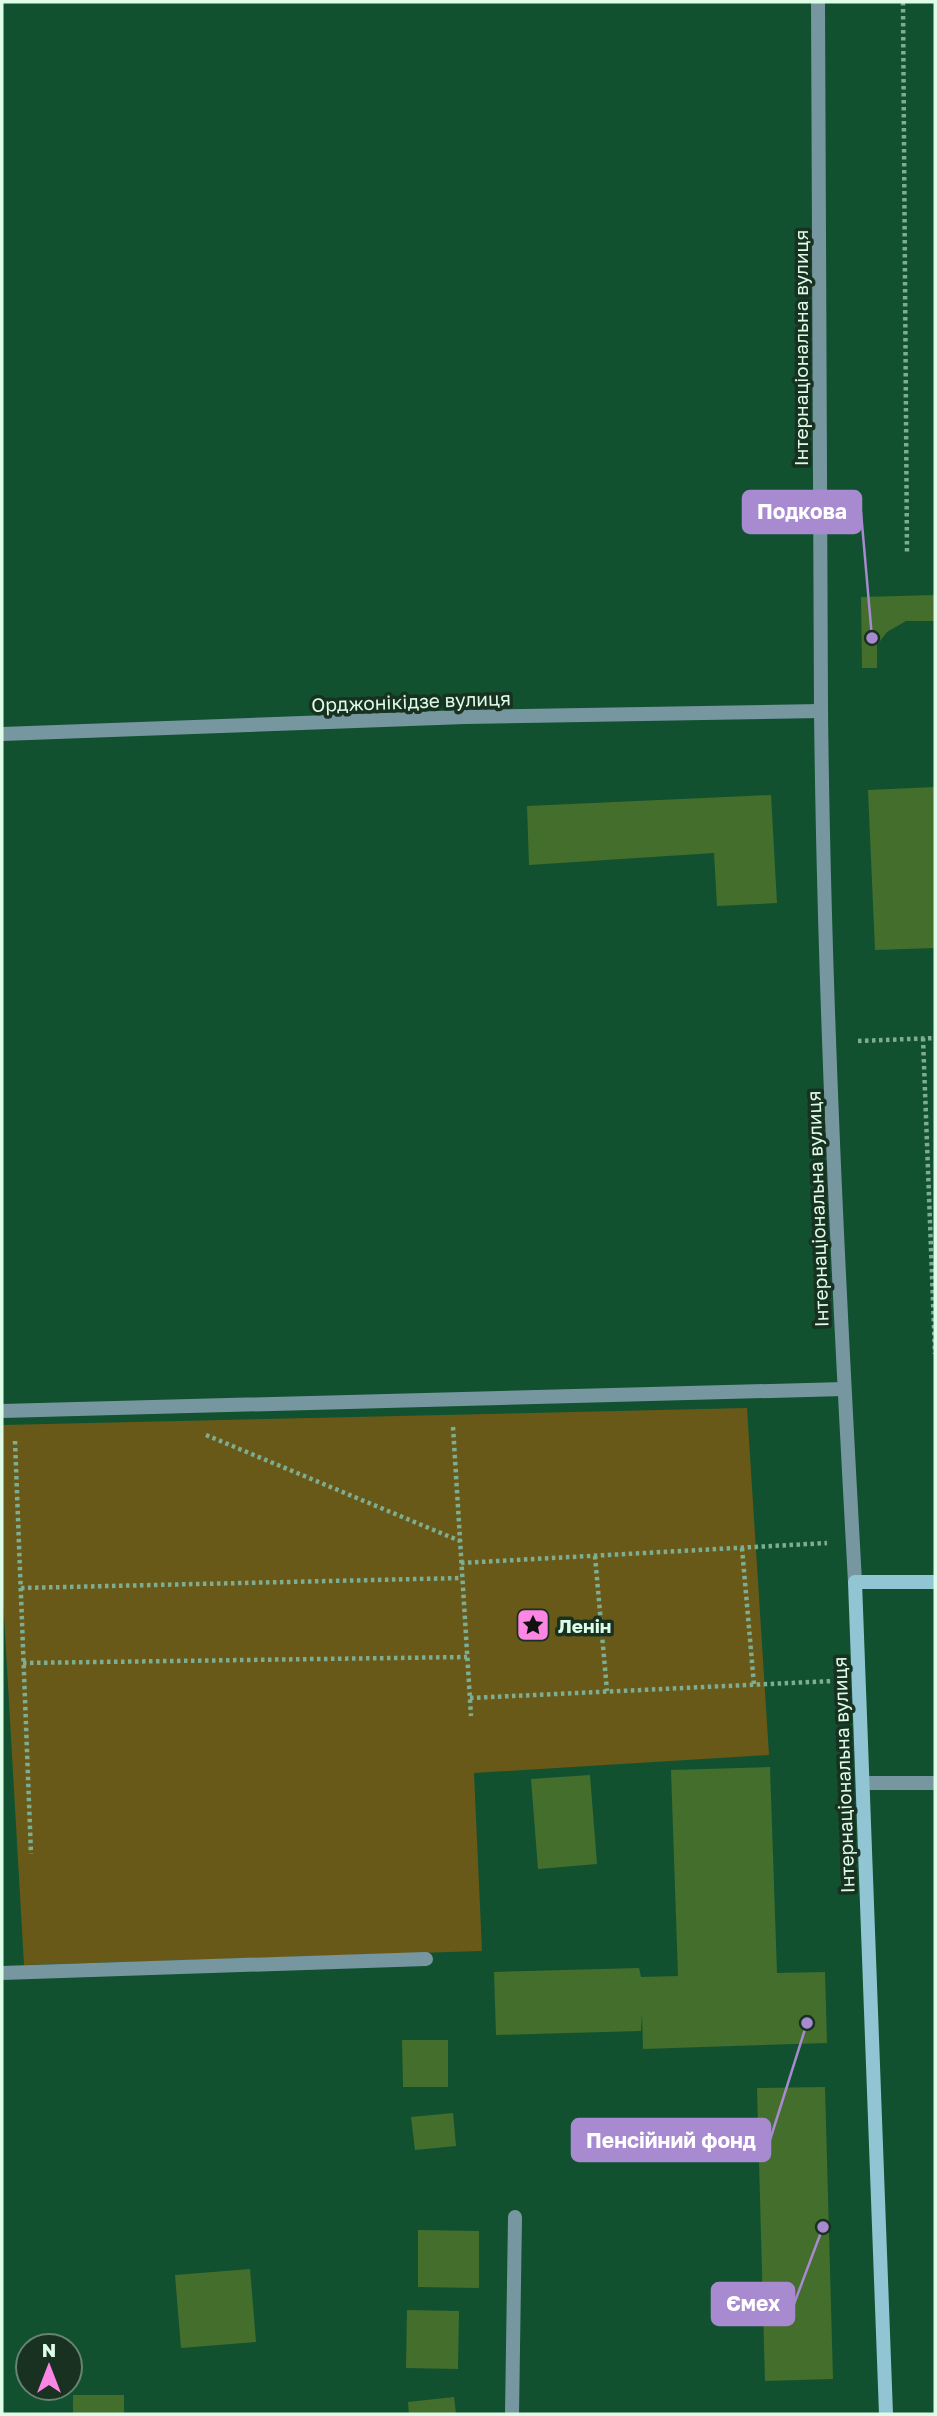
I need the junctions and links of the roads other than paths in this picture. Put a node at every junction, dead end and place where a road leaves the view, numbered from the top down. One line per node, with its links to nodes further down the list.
1 (818, 2): 2 (street, Інтернаціональна вулиця)
2 (821, 711): 3 (street, Орджонікідзе вулиця); 4 (street, Інтернаціональна вулиця)
3 (2, 734)
4 (844, 1389): 5 (street); 6 (street, Інтернаціональна вулиця)
5 (2, 1411)
6 (855, 1582): 7 (street); 8 (street, Інтернаціональна вулиця)
7 (935, 1582)
8 (863, 1783): 9 (street); 14 (street, Інтернаціональна вулиця)
9 (935, 1783)
10 (426, 1959): 11 (street)
11 (2, 1973)
12 (515, 2217): 13 (street)
13 (512, 2414)
14 (886, 2414)

